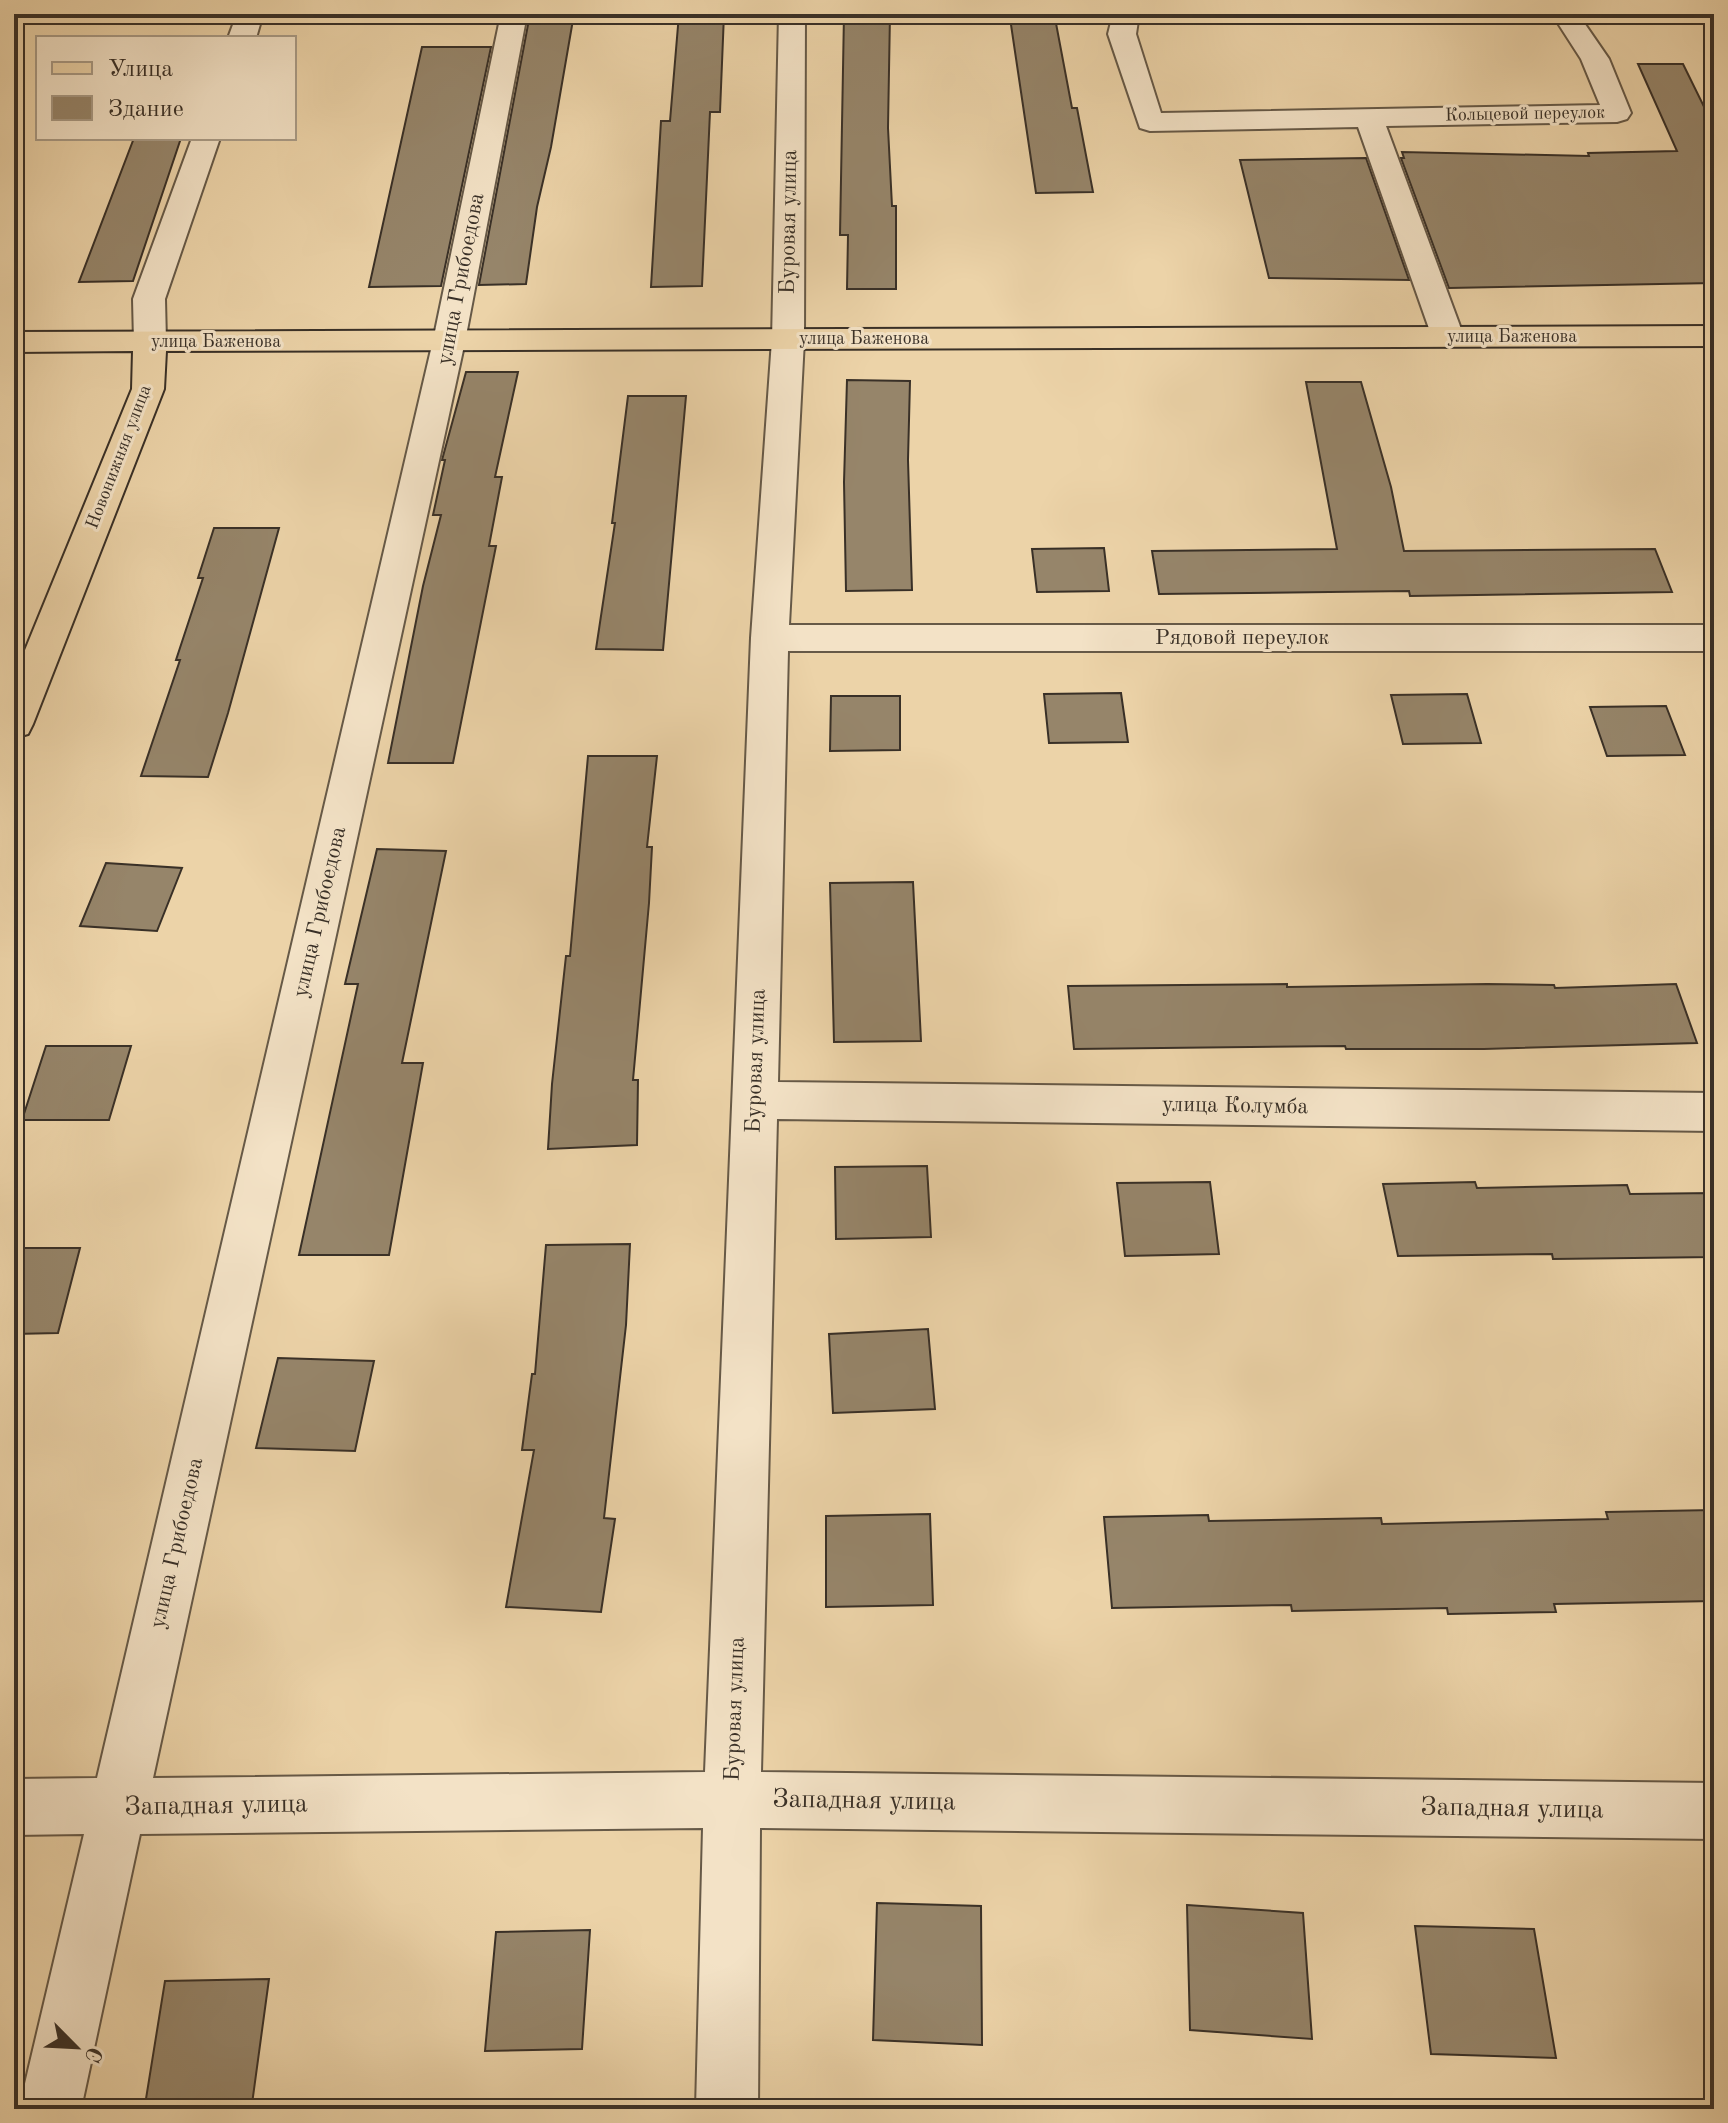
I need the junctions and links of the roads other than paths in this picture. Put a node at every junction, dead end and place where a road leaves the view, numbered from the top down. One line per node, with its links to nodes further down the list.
1 (250, 14): 6 (street)
2 (514, 14): 12 (street, улица Грибоедова)
3 (792, 14): 11 (street, Буровая улица)
4 (1126, 14): 7 (street, Кольцевой переулок)
5 (1565, 14): 7 (street, Кольцевой переулок)
6 (243, 36)
7 (1368, 116): 10 (street)
8 (205, 140): 14 (street, Новонижняя улица)
9 (1714, 336): 10 (main road, улица Баженова)
10 (1448, 337): 11 (main road, улица Баженова)
11 (788, 340): 12 (main road, улица Баженова); 15 (street, Буровая улица)
12 (449, 341): 14 (main road, улица Баженова); 22 (street, улица Грибоедова)
13 (14, 342): 14 (main road, улица Баженова)
14 (150, 342): 17 (main road, Новонижняя улица)
15 (770, 638): 16 (street, Рядовой переулок); 18 (street, Буровая улица)
16 (1714, 638)
17 (14, 724)
18 (755, 1100): 19 (street, улица Колумба); 20 (street, Буровая улица)
19 (1714, 1112)
20 (732, 1800): 22 (street, Западная улица); 23 (street, Западная улица); 25 (street, Буровая улица)
21 (14, 1807): 22 (street, Западная улица)
22 (117, 1807): 24 (street, улица Грибоедова)
23 (1714, 1811)
24 (50, 2109)
25 (727, 2109)

